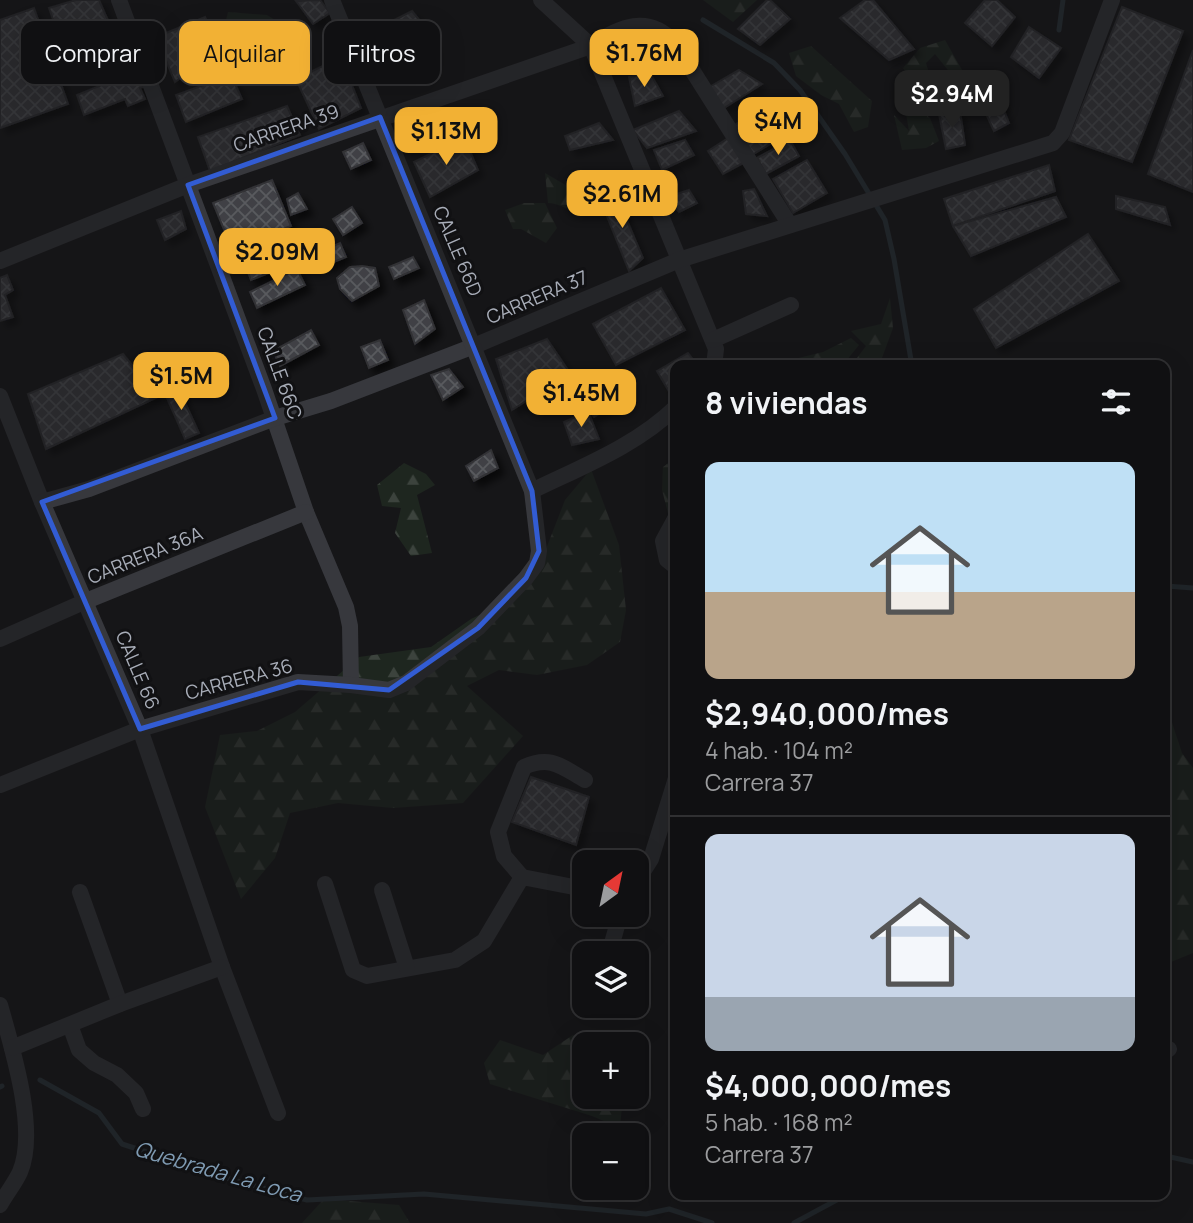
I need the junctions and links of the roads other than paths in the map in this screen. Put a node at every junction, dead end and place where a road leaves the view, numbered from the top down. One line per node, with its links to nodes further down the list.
1 (119, 0): 7 (street, CALLE 66C)
2 (332, 0): 6 (street, CALLE 66D)
3 (541, 0): 5 (street)
4 (1112, 0): 8 (street, CARRERA 37)
5 (591, 46): 6 (street, CARRERA 39); 8 (street, CARRERA 39); 9 (street)
6 (380, 117): 7 (street, CARRERA 39); 13 (street, CALLE 66D)
7 (188, 185): 10 (street, CARRERA 39); 16 (street, CALLE 66C)
8 (790, 225): 9 (street, CARRERA 37)
9 (679, 260): 12 (street); 13 (street, CARRERA 37)
10 (0, 261)
11 (791, 305): 12 (street)
12 (713, 340): 14 (street)
13 (474, 346): 16 (street, CARRERA 37); 18 (street, CALLE 66D)
14 (715, 360)
15 (0, 396): 19 (street, CALLE 66)
16 (275, 418): 19 (street, CARRERA 37); 20 (street, CALLE 66C)
17 (669, 419): 18 (street)
18 (532, 491): 23 (street, CALLE 66D)
19 (42, 502): 24 (street, CALLE 66)
20 (306, 512): 24 (street, CARRERA 36A); 26 (street, CALLE 66C)
21 (670, 528): 22 (street)
22 (670, 562)
23 (537, 563): 26 (street, CARRERA 36)
24 (86, 601): 25 (street, CARRERA 36A); 27 (street, CALLE 66)
25 (0, 639)
26 (351, 685): 27 (street, CARRERA 36)
27 (140, 729): 29 (street, CARRERA 36); 37 (street, CALLE 66)
28 (585, 780): 32 (street)
29 (0, 785)
30 (670, 797): 31 (street)
31 (649, 862)
32 (522, 877): 34 (street); 38 (street)
33 (324, 884): 38 (street)
34 (572, 887)
35 (382, 890): 38 (street)
36 (80, 892): 39 (street)
37 (222, 967): 39 (street); 44 (street, CALLE 66)
38 (407, 968)
39 (120, 1004): 41 (street)
40 (0, 1005): 42 (street)
41 (70, 1025): 42 (street); 43 (street)
42 (12, 1048): 45 (street)
43 (143, 1109)
44 (278, 1113)
45 (0, 1205)

